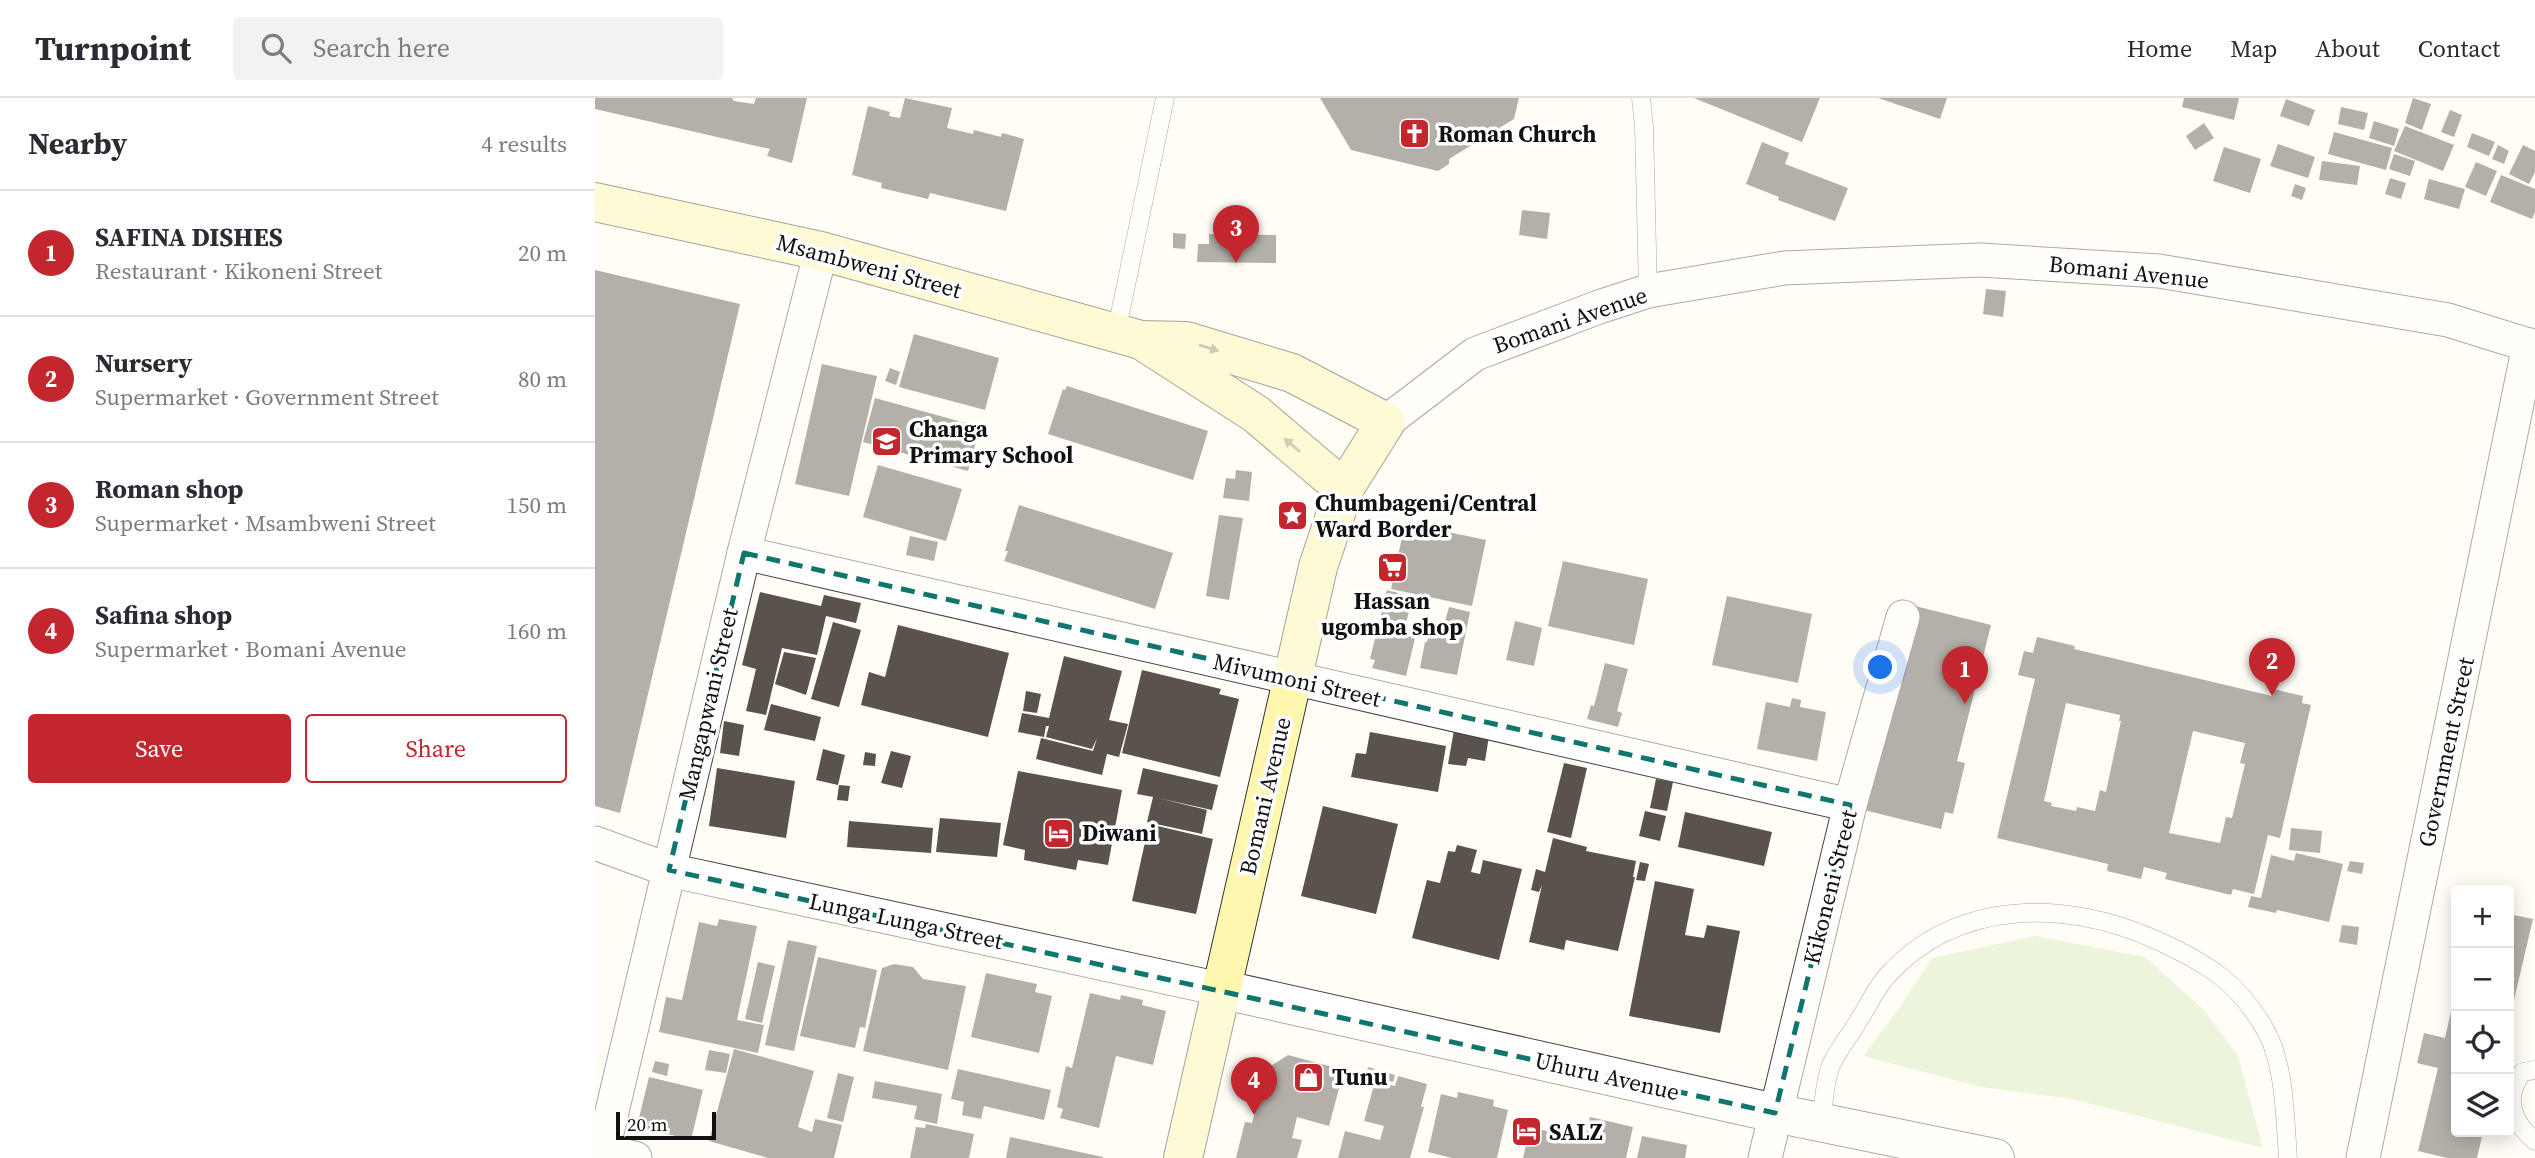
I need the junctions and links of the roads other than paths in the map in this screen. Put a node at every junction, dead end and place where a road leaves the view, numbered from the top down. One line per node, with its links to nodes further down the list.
1 (1165, 98): 6 (lane)
2 (1641, 98): 5 (lane)
3 (595, 202): 4 (main road, Msambweni Street)
4 (821, 251): 6 (main road, Msambweni Street); 10 (street, Mangapwani Street)
5 (1649, 291): 7 (street, Bomani Avenue); 8 (street, Bomani Avenue)
6 (1129, 337): 8 (main road, one-way to 8); 9 (main road, one-way to 6)
7 (2532, 346): 27 (street, Government Street)
8 (1386, 422): 9 (main road, Bomani Avenue)
9 (1344, 489): 12 (main road, Bomani Avenue)
10 (744, 553): 12 (street, Mivumoni Street); 15 (street, Mangapwani Street)
11 (1903, 617): 13 (street, Kikoneni Street)
12 (1293, 679): 13 (street, Mivumoni Street); 16 (main road, Bomani Avenue)
13 (1850, 805): 18 (street, Kikoneni Street)
14 (595, 843): 15 (street, Lunga Lunga Street)
15 (669, 870): 16 (street, Lunga Lunga Street); 21 (street, Mangapwani Street)
16 (1220, 989): 18 (street, Uhuru Avenue); 23 (main road, Bomani Avenue)
17 (2535, 1070): 20 (lane)
18 (1775, 1114): 19 (street, Uhuru Avenue); 24 (street, Kikoneni Street)
19 (1821, 1123): 25 (street, Uhuru Avenue); 26 (lane)
20 (2535, 1141)
21 (602, 1154): 22 (street)
22 (635, 1158)
23 (1183, 1158)
24 (1765, 1158)
25 (1995, 1158)
26 (2288, 1158)
27 (2363, 1158)

